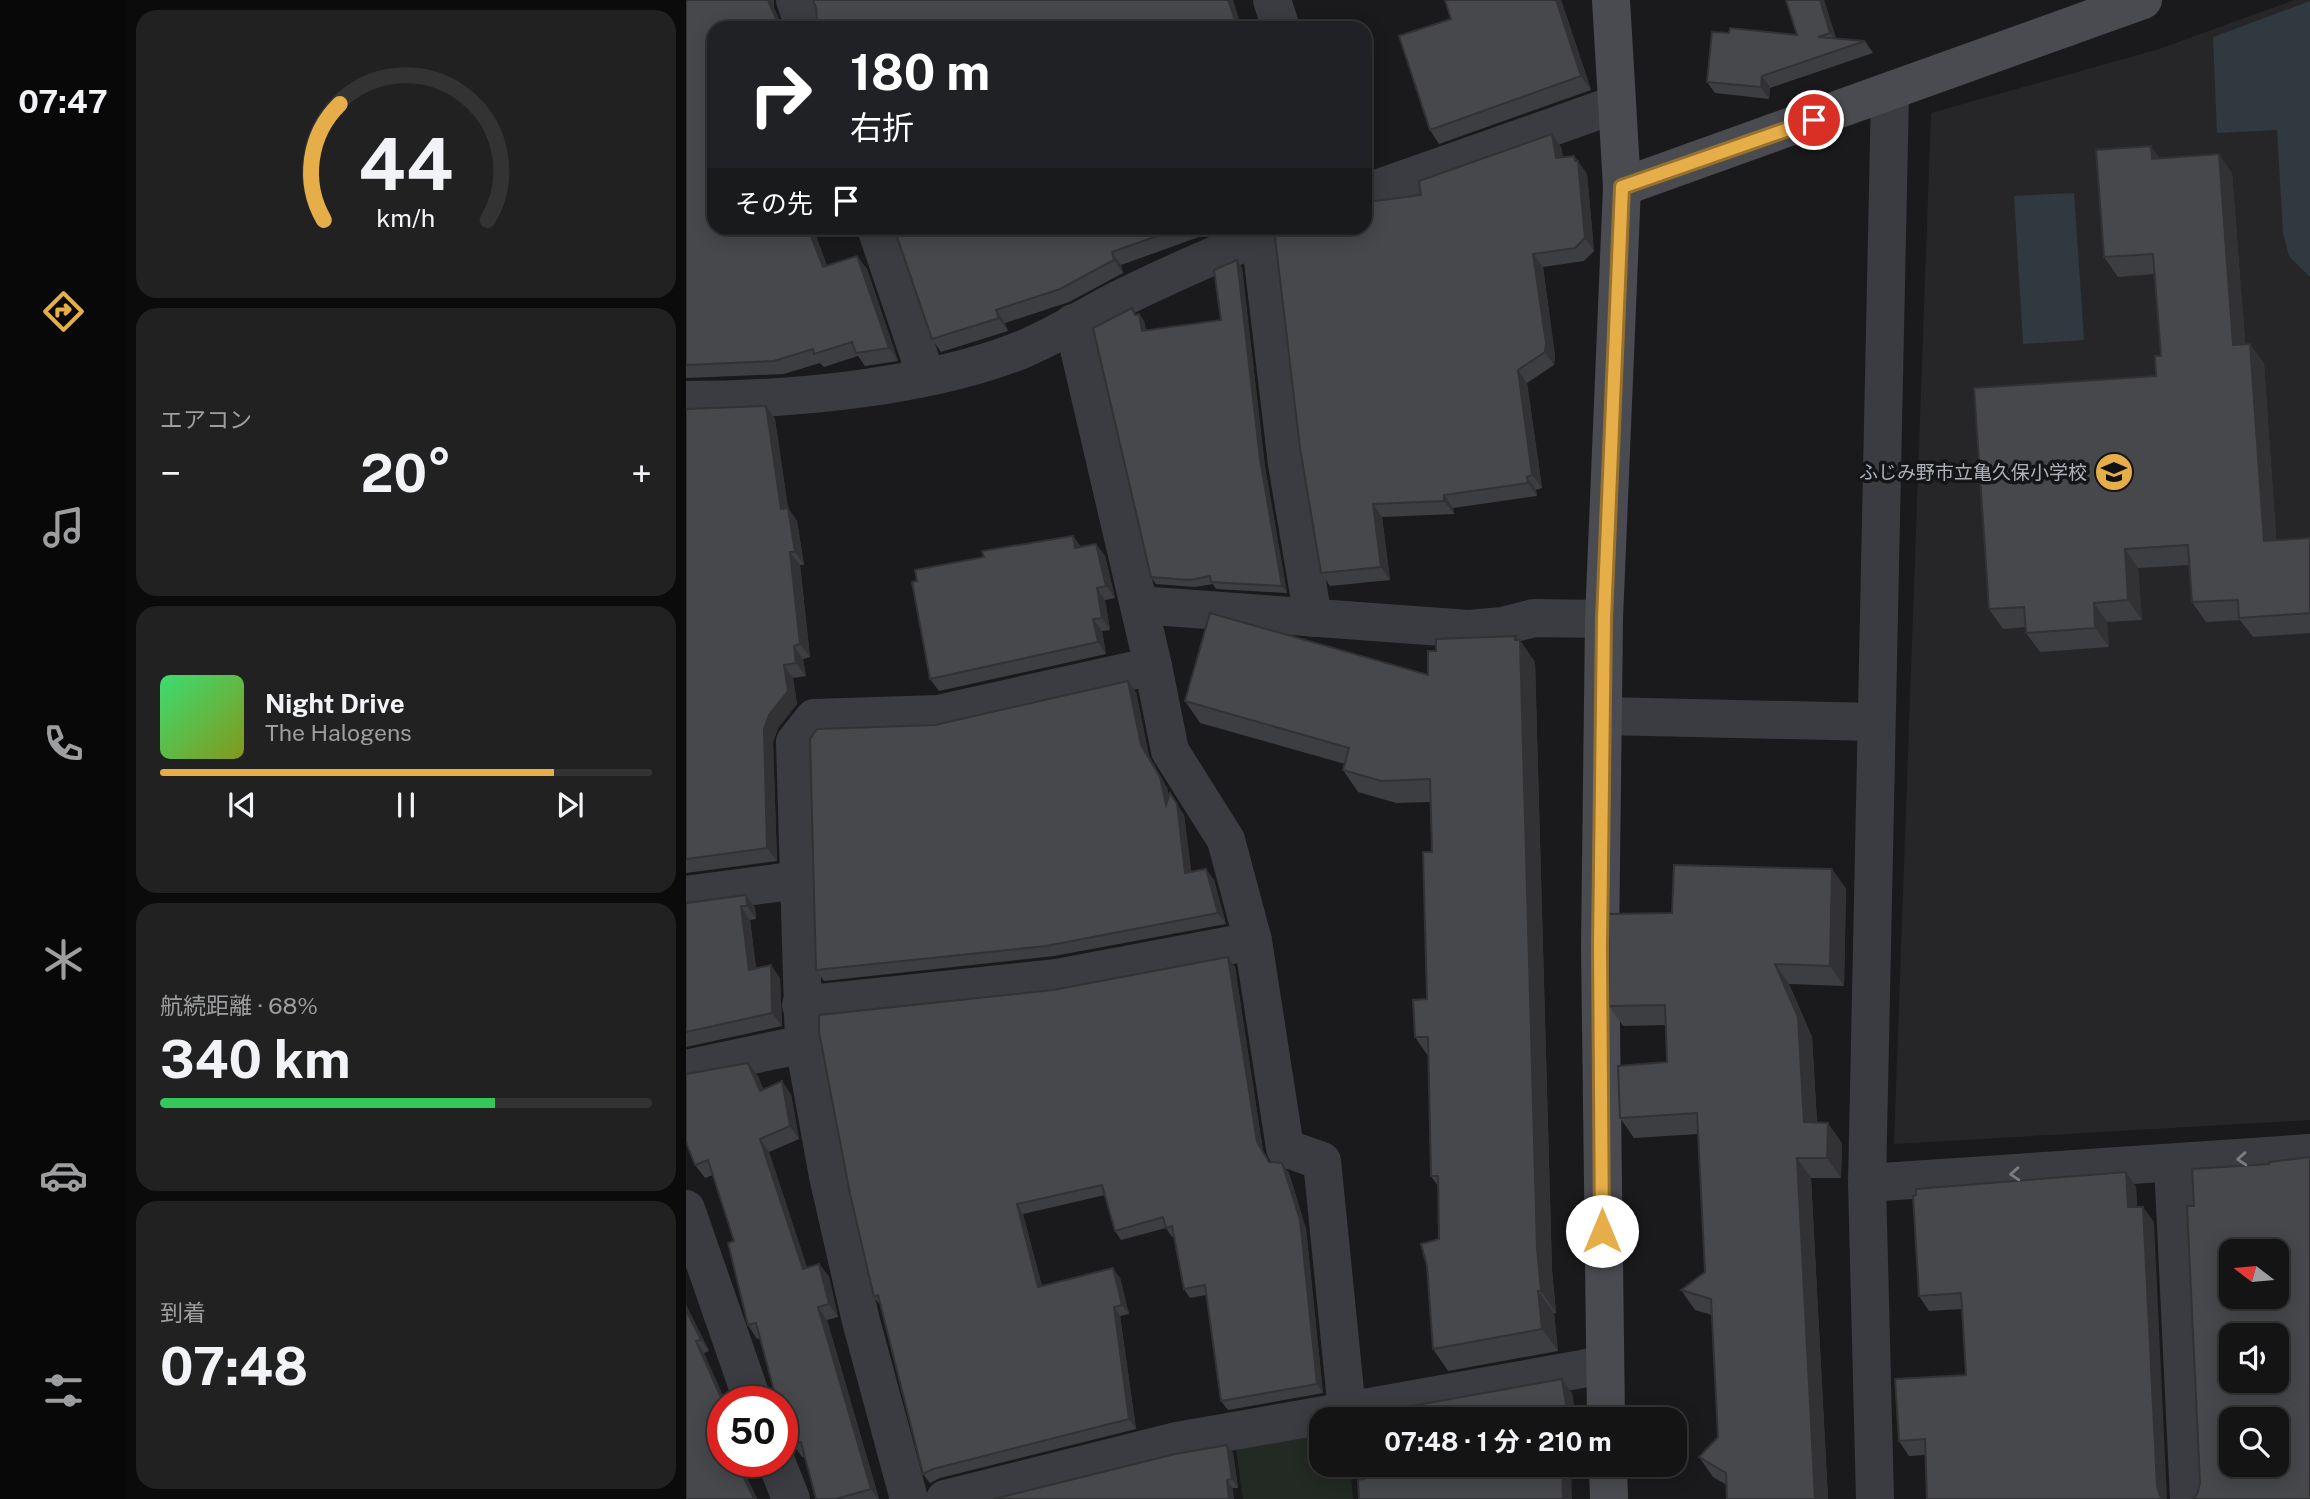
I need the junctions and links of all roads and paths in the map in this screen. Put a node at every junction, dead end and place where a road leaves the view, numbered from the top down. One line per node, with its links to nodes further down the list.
1 (795, 0): 5 (street)
2 (1272, 0): 6 (street)
3 (1611, 0): 8 (main road)
4 (2143, 0): 7 (main road)
5 (802, 21)
6 (1279, 21)
7 (1890, 93): 9 (main road); 22 (street)
8 (1617, 104): 9 (main road); 10 (street)
9 (1622, 187): 19 (main road)
10 (1372, 191)
11 (878, 235): 15 (street)
12 (1264, 235): 14 (street)
13 (1270, 235): 18 (street)
14 (1073, 323): 15 (street); 17 (street)
15 (926, 376): 16 (street)
16 (686, 400)
17 (1139, 605): 18 (street); 20 (street)
18 (1313, 618): 19 (street)
19 (1604, 619): 21 (main road)
20 (1153, 666): 23 (street); 25 (street)
21 (1604, 716): 22 (street); 33 (main road)
22 (1875, 722): 31 (street)
23 (799, 880): 24 (street); 26 (street)
24 (686, 895)
25 (1253, 941): 26 (street); 35 (street)
26 (801, 1005): 27 (street)
27 (804, 1044): 28 (street); 42 (street)
28 (686, 1069)
29 (2310, 1153): 30 (street, one-way to 30)
30 (2173, 1164): 31 (street, one-way to 31); 46 (street)
31 (1867, 1183): 45 (street)
32 (686, 1209): 34 (street)
33 (1604, 1365): 36 (street); 37 (main road)
34 (747, 1386)
35 (1348, 1407)
36 (1370, 1407)
37 (1606, 1407)
38 (1309, 1418): 43 (street)
39 (782, 1477): 41 (street)
40 (1608, 1477): 44 (main road)
41 (791, 1499)
42 (909, 1499)
43 (945, 1499)
44 (1609, 1499)
45 (1875, 1499)
46 (2189, 1499)

